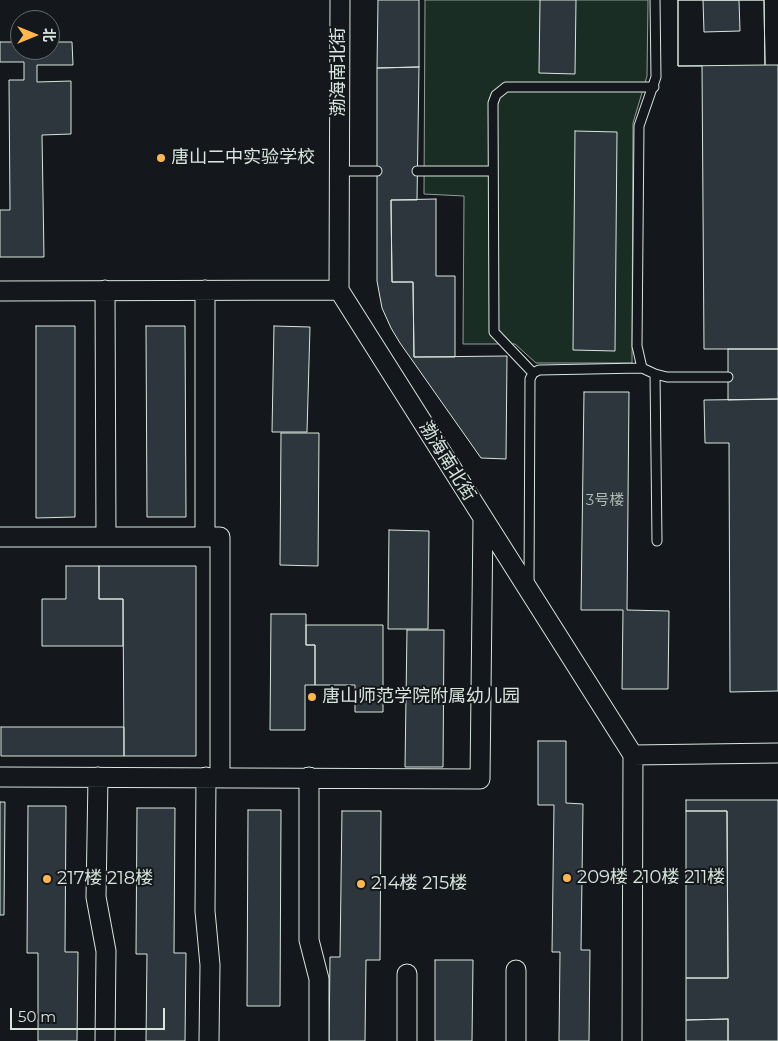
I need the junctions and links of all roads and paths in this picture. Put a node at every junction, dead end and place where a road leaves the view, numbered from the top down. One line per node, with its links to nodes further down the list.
1 (340, 0): 4 (street, 渤海南北街)
2 (655, 0): 3 (lane)
3 (654, 87): 7 (lane); 12 (lane)
4 (338, 171): 5 (lane); 10 (street, 渤海南北街)
5 (377, 171)
6 (417, 171): 7 (lane)
7 (494, 171): 13 (lane)
8 (105, 290): 9 (street); 11 (street); 18 (street)
9 (205, 290): 10 (street); 19 (street)
10 (339, 290): 16 (street, 渤海南北街)
11 (0, 291)
12 (642, 368): 13 (lane); 14 (lane)
13 (533, 372): 21 (lane)
14 (655, 374): 15 (lane); 20 (lane)
15 (728, 377)
16 (483, 518): 21 (street, 渤海南北街); 27 (street)
17 (0, 537): 18 (street)
18 (106, 537): 19 (street)
19 (205, 537): 26 (street)
20 (657, 541)
21 (529, 590): 23 (street, 渤海南北街)
22 (778, 753): 23 (street)
23 (633, 754): 35 (street)
24 (0, 777): 25 (street)
25 (98, 777): 26 (street); 30 (street)
26 (213, 777): 27 (street); 31 (street)
27 (309, 777): 32 (street)
28 (516, 970): 34 (street)
29 (407, 974): 33 (street)
30 (105, 1041)
31 (209, 1041)
32 (319, 1041)
33 (407, 1041)
34 (516, 1041)
35 (632, 1041)

